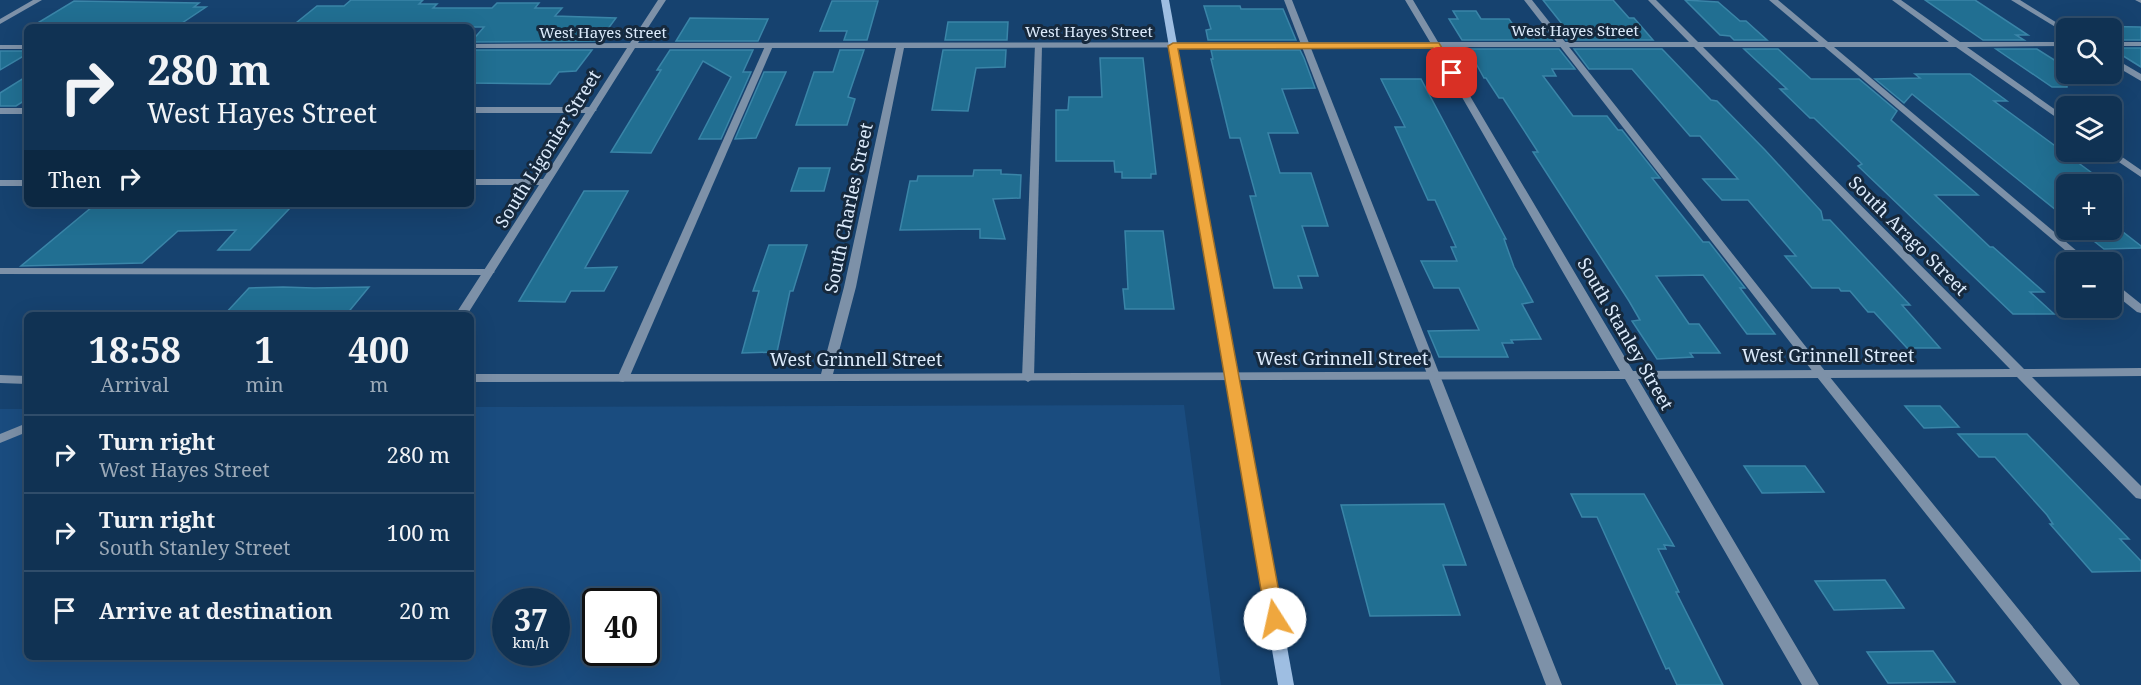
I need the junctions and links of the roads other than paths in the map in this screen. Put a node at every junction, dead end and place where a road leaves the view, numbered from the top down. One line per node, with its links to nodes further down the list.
1 (38, 0): 11 (street)
2 (662, 0): 23 (street, South Ligonier Street)
3 (1165, 0): 26 (street)
4 (1288, 0): 27 (street)
5 (1409, 0): 20 (street, South Stanley Street)
6 (1528, 0): 21 (street)
7 (1652, 0): 13 (street, South Arago Street)
8 (1773, 0): 14 (street)
9 (1896, 0): 15 (street)
10 (2015, 0): 12 (street)
11 (0, 22)
12 (2056, 25)
13 (1697, 44): 14 (street, West Hayes Street); 21 (street, West Hayes Street); 50 (street, South Arago Street)
14 (1823, 44): 15 (street, West Hayes Street); 43 (street)
15 (1958, 44): 16 (street, West Hayes Street); 36 (street)
16 (2056, 44)
17 (2122, 44): 18 (street)
18 (2141, 44)
19 (901, 45): 24 (street, West Hayes Street); 25 (street, West Hayes Street); 57 (street, South Charles Street)
20 (1436, 45): 21 (street, West Hayes Street); 27 (street, West Hayes Street); 52 (street, South Stanley Street)
21 (1563, 45): 51 (street)
22 (474, 46): 23 (street, West Hayes Street)
23 (632, 46): 24 (street, West Hayes Street); 33 (street, South Ligonier Street)
24 (769, 46): 56 (street)
25 (1038, 46): 26 (street, West Hayes Street); 58 (street)
26 (1173, 46): 27 (street, West Hayes Street); 54 (street)
27 (1305, 46): 53 (street)
28 (0, 47): 29 (street)
29 (24, 47)
30 (2122, 66): 31 (street)
31 (2141, 78)
32 (474, 110): 33 (street)
33 (592, 110): 40 (street, South Ligonier Street)
34 (0, 111): 35 (street)
35 (24, 111)
36 (2056, 114)
37 (2122, 161): 38 (street)
38 (2141, 174)
39 (474, 182): 40 (street)
40 (547, 182): 45 (street, South Ligonier Street)
41 (0, 183): 42 (street)
42 (24, 183)
43 (2073, 252)
44 (0, 271): 45 (street)
45 (489, 272): 48 (street, South Ligonier Street)
46 (2122, 294): 47 (street)
47 (2141, 310)
48 (463, 312)
49 (2141, 372): 50 (street, West Grinnell Street)
50 (2020, 373): 51 (street, West Grinnell Street); 63 (street, South Arago Street)
51 (1821, 374): 52 (street, West Grinnell Street); 67 (street)
52 (1628, 375): 53 (street, West Grinnell Street); 66 (street, South Stanley Street)
53 (1433, 376): 54 (street, West Grinnell Street); 65 (street)
54 (1233, 377): 58 (street, West Grinnell Street); 64 (street)
55 (474, 378): 56 (street, West Grinnell Street)
56 (623, 378): 57 (street, West Grinnell Street)
57 (826, 378): 58 (street, West Grinnell Street)
58 (1028, 378)
59 (0, 379): 60 (street)
60 (24, 380)
61 (24, 428): 62 (street)
62 (0, 440)
63 (2141, 494)
64 (1286, 685)
65 (1554, 685)
66 (1811, 685)
67 (2072, 685)

